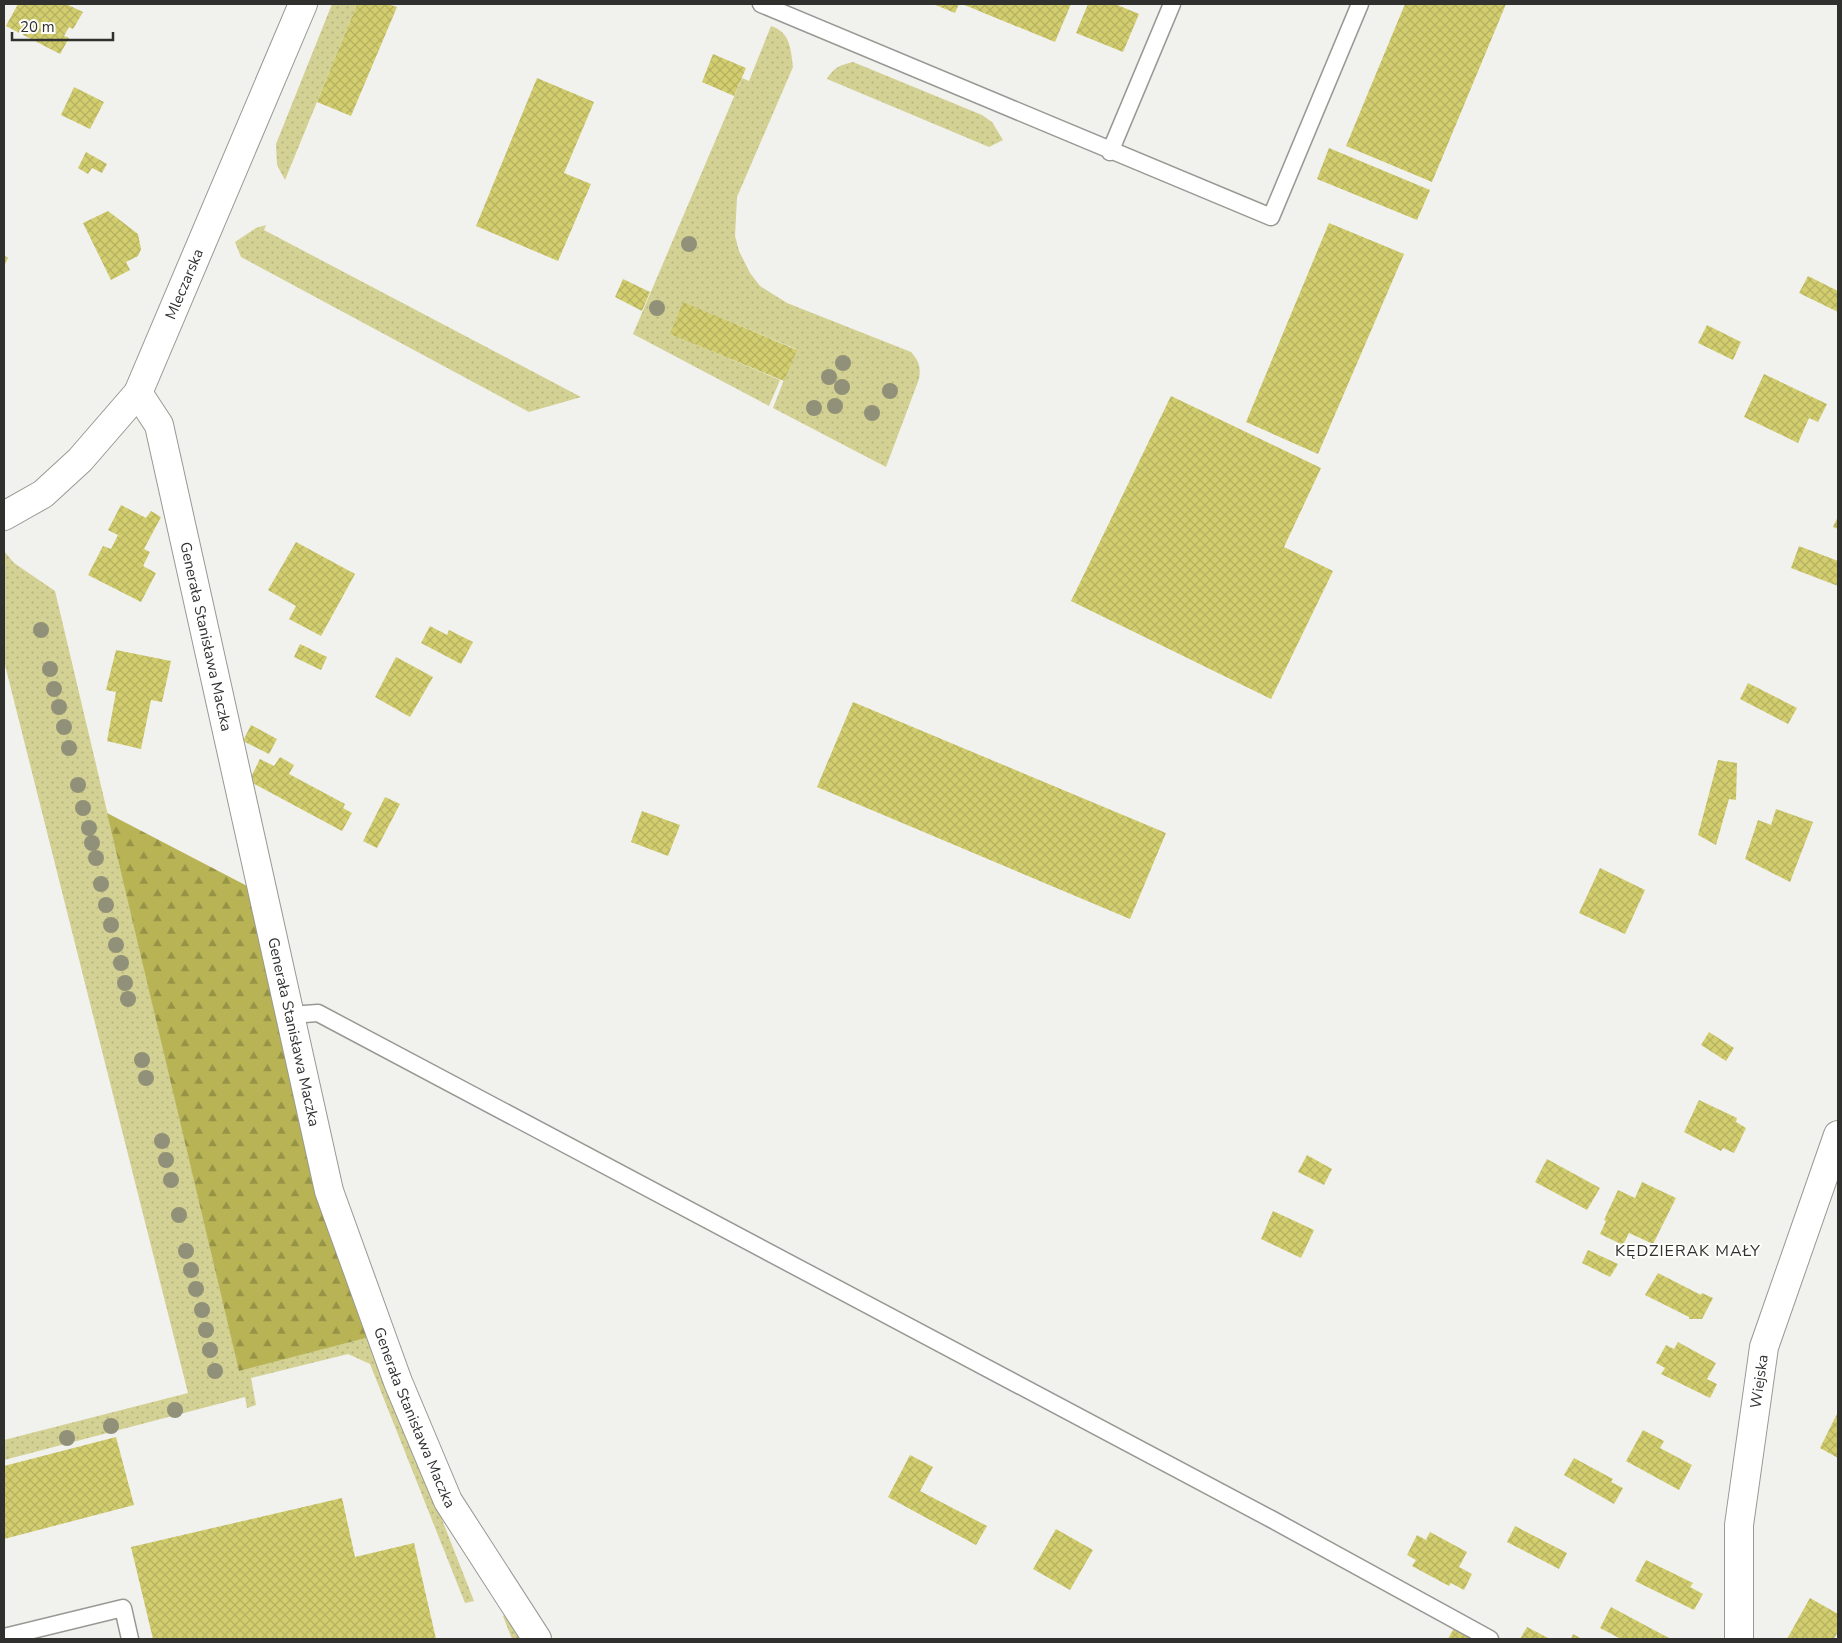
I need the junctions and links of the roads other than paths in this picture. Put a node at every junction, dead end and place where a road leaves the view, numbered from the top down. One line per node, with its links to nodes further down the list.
1 (303, 4): 6 (street, Mleczarska)
2 (761, 4): 5 (lane)
3 (1172, 4): 5 (lane)
4 (1360, 4): 5 (lane)
5 (1110, 152)
6 (138, 393): 7 (street, Mleczarska); 8 (street, Generała Stanisława Maczka)
7 (4, 516)
8 (290, 1015): 12 (street, Generała Stanisława Maczka); 13 (lane)
9 (1838, 1135): 14 (street, Wiejska)
10 (4, 1637): 11 (lane)
11 (130, 1639)
12 (536, 1639)
13 (1490, 1639)
14 (1739, 1639)

